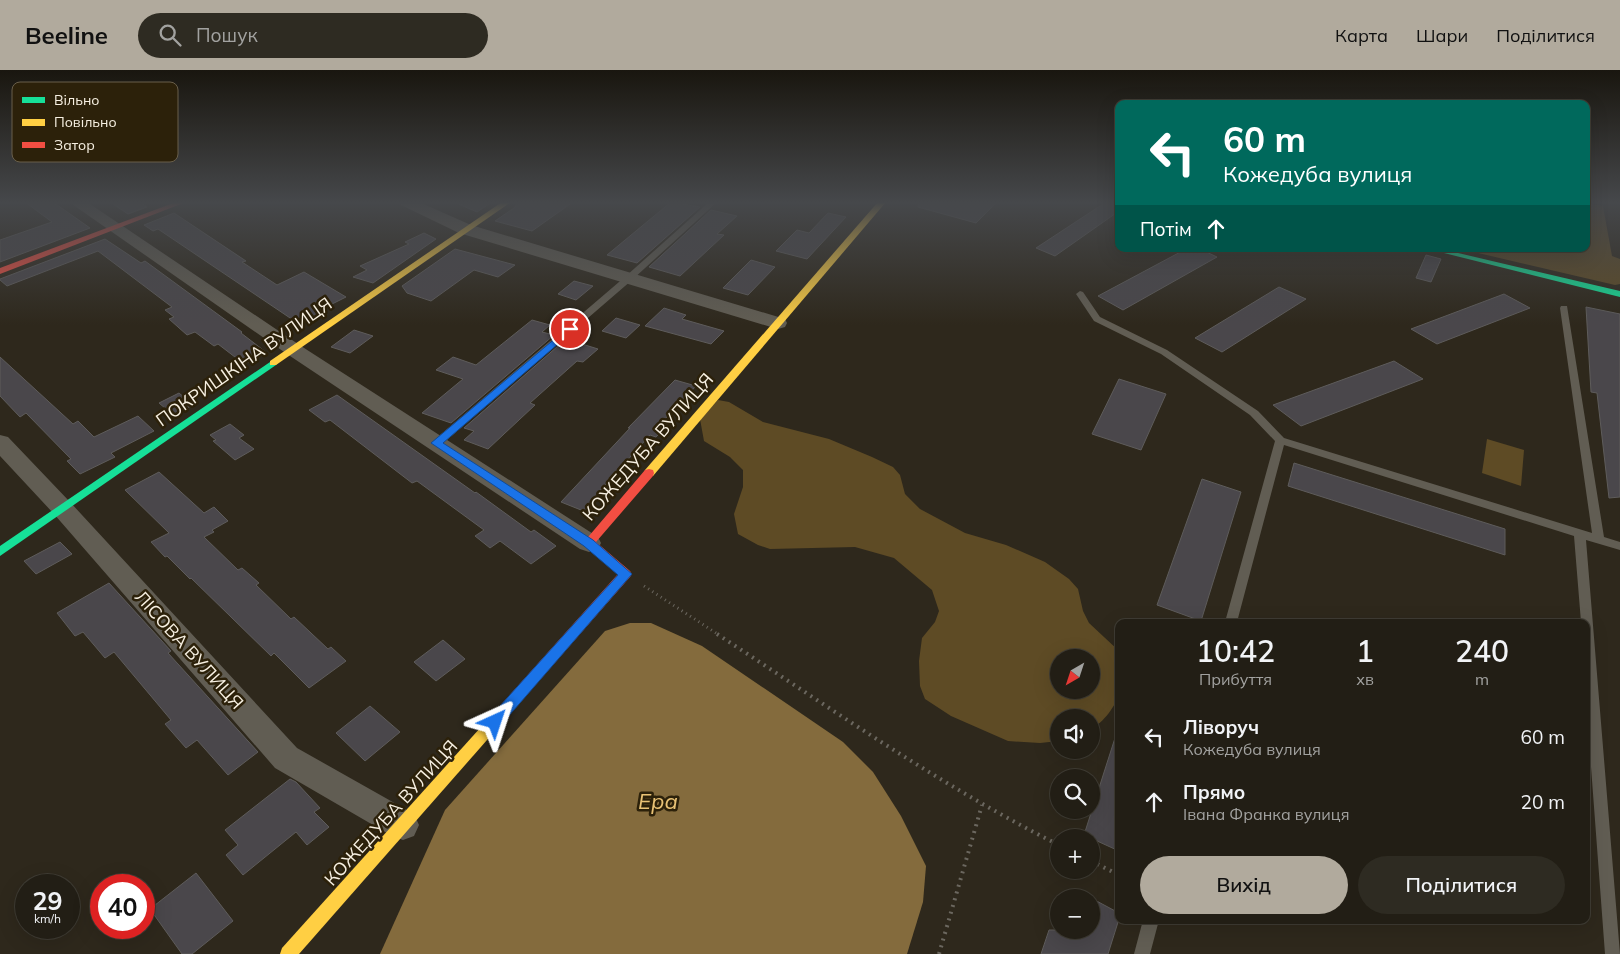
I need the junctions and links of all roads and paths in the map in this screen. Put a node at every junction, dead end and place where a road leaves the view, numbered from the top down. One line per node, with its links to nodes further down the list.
1 (74, 243): 8 (street)
2 (137, 243): 14 (street)
3 (445, 243): 14 (street, ПОКРИШКІНА ВУЛИЦЯ)
4 (513, 243): 9 (street)
5 (668, 243): 9 (lane)
6 (847, 243): 13 (street, КОЖЕДУБА ВУЛИЦЯ)
7 (1445, 252): 11 (street)
8 (0, 271)
9 (629, 278): 13 (street); 17 (lane)
10 (1080, 294): 15 (lane)
11 (1620, 294)
12 (1564, 308): 20 (lane)
13 (778, 323): 21 (street, КОЖЕДУБА ВУЛИЦЯ)
14 (294, 350): 17 (street); 18 (street, ПОКРИШКІНА ВУЛИЦЯ)
15 (1280, 440): 19 (lane); 25 (lane)
16 (0, 442): 18 (street, ЛІСОВА ВУЛИЦЯ)
17 (436, 443): 21 (street)
18 (62, 508): 23 (street, ПОКРИШКІНА ВУЛИЦЯ); 29 (street, ЛІСОВА ВУЛИЦЯ)
19 (1580, 534): 20 (lane); 26 (lane)
20 (1599, 540): 22 (lane)
21 (589, 543): 24 (street, КОЖЕДУБА ВУЛИЦЯ)
22 (1620, 546)
23 (0, 552)
24 (626, 574): 28 (path); 29 (street, КОЖЕДУБА ВУЛИЦЯ)
25 (1232, 619)
26 (1587, 619)
27 (1590, 661): 37 (lane)
28 (982, 805): 30 (path); 35 (path)
29 (403, 825): 34 (street, КОЖЕДУБА ВУЛИЦЯ)
30 (1050, 840)
31 (1100, 866): 32 (path)
32 (1115, 873)
33 (1150, 924): 36 (lane)
34 (288, 954)
35 (939, 954)
36 (1142, 954)
37 (1613, 954)

